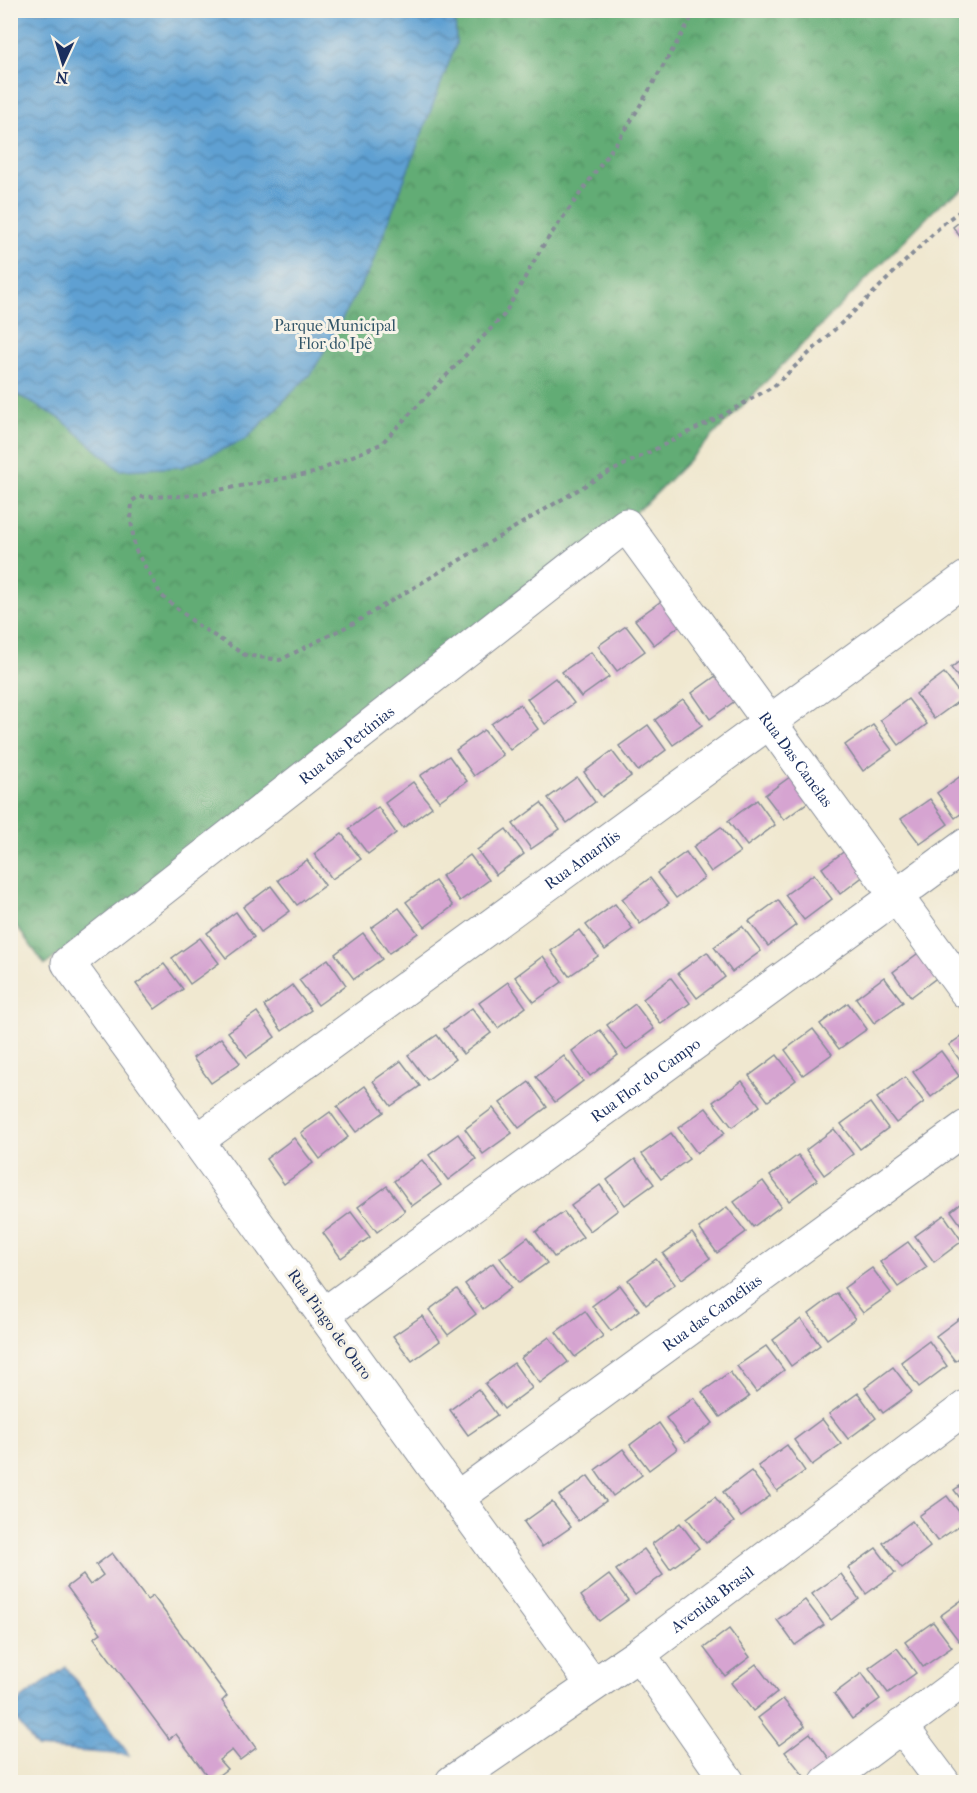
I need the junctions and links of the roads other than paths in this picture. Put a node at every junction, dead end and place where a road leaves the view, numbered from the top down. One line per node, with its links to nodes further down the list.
1 (626, 525): 3 (street, Rua Das Canelas); 6 (street, Rua das Petúnias)
2 (966, 578): 3 (street, Rua Amarílis)
3 (769, 721): 5 (street, Rua Das Canelas); 9 (street, Rua Amarílis)
4 (966, 844): 5 (street, Rua Flor do Campo)
5 (896, 896): 7 (street, Rua Das Canelas); 10 (street, Rua Flor do Campo)
6 (68, 963): 9 (street, Rua Pingo de Ouro)
7 (966, 992)
8 (966, 1127): 12 (street, Rua das Camélias)
9 (197, 1141): 10 (street, Rua Pingo de Ouro)
10 (324, 1315): 12 (street, Rua Pingo de Ouro)
11 (966, 1407): 13 (street, Avenida Brasil)
12 (457, 1498): 15 (street, Rua Pingo de Ouro)
13 (639, 1654): 15 (street, Avenida Brasil); 18 (street)
14 (966, 1678): 16 (street)
15 (592, 1684): 17 (street, Avenida Brasil)
16 (901, 1726): 19 (street); 20 (street)
17 (452, 1782)
18 (728, 1782)
19 (827, 1782)
20 (943, 1782)

